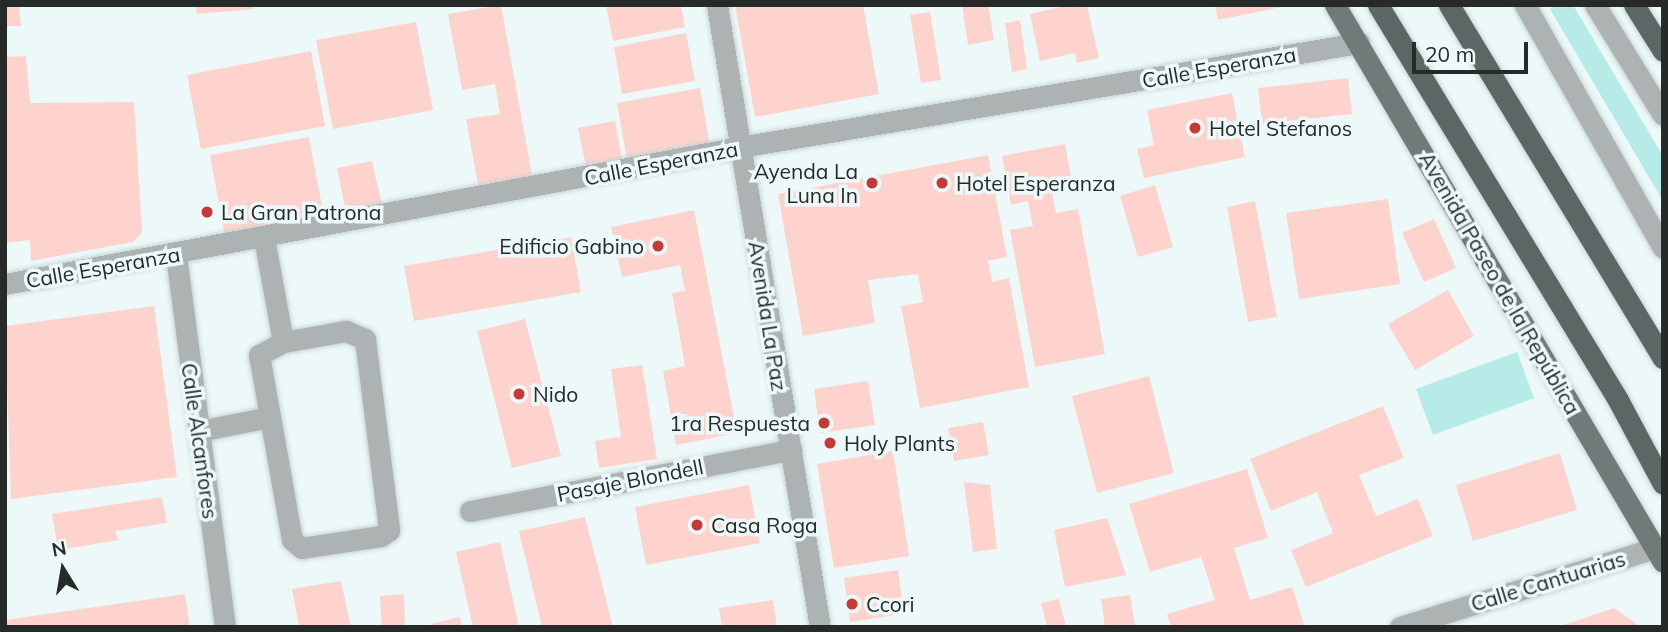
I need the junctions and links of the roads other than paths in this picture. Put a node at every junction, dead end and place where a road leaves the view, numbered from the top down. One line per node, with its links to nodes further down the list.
1 (717, 5): 11 (street, Avenida La Paz)
2 (1335, 5): 8 (main road, Avenida Paseo de la República)
3 (1378, 5): 21 (highway)
4 (1449, 5): 17 (highway)
5 (1525, 5): 13 (street)
6 (1595, 5): 10 (street)
7 (1634, 5): 9 (highway)
8 (1359, 43): 11 (street, Calle Esperanza); 23 (main road, Avenida Paseo de la República)
9 (1663, 51)
10 (1663, 115)
11 (740, 147): 12 (street, Calle Esperanza); 20 (street, Avenida La Paz)
12 (264, 238): 14 (street, Calle Esperanza); 16 (street)
13 (1663, 248)
14 (176, 255): 15 (street, Calle Esperanza); 19 (street, Calle Alcanfores)
15 (5, 284)
16 (283, 342): 18 (street); 18 (street)
17 (1663, 358)
18 (270, 417): 19 (street)
19 (199, 431): 24 (street, Calle Alcanfores)
20 (791, 450): 22 (street, Pasaje Blondell); 25 (street, Avenida La Paz)
21 (1663, 484)
22 (470, 511)
23 (1659, 555): 26 (street, Calle Cantuarias)
24 (225, 627)
25 (820, 627)
26 (1400, 627)

